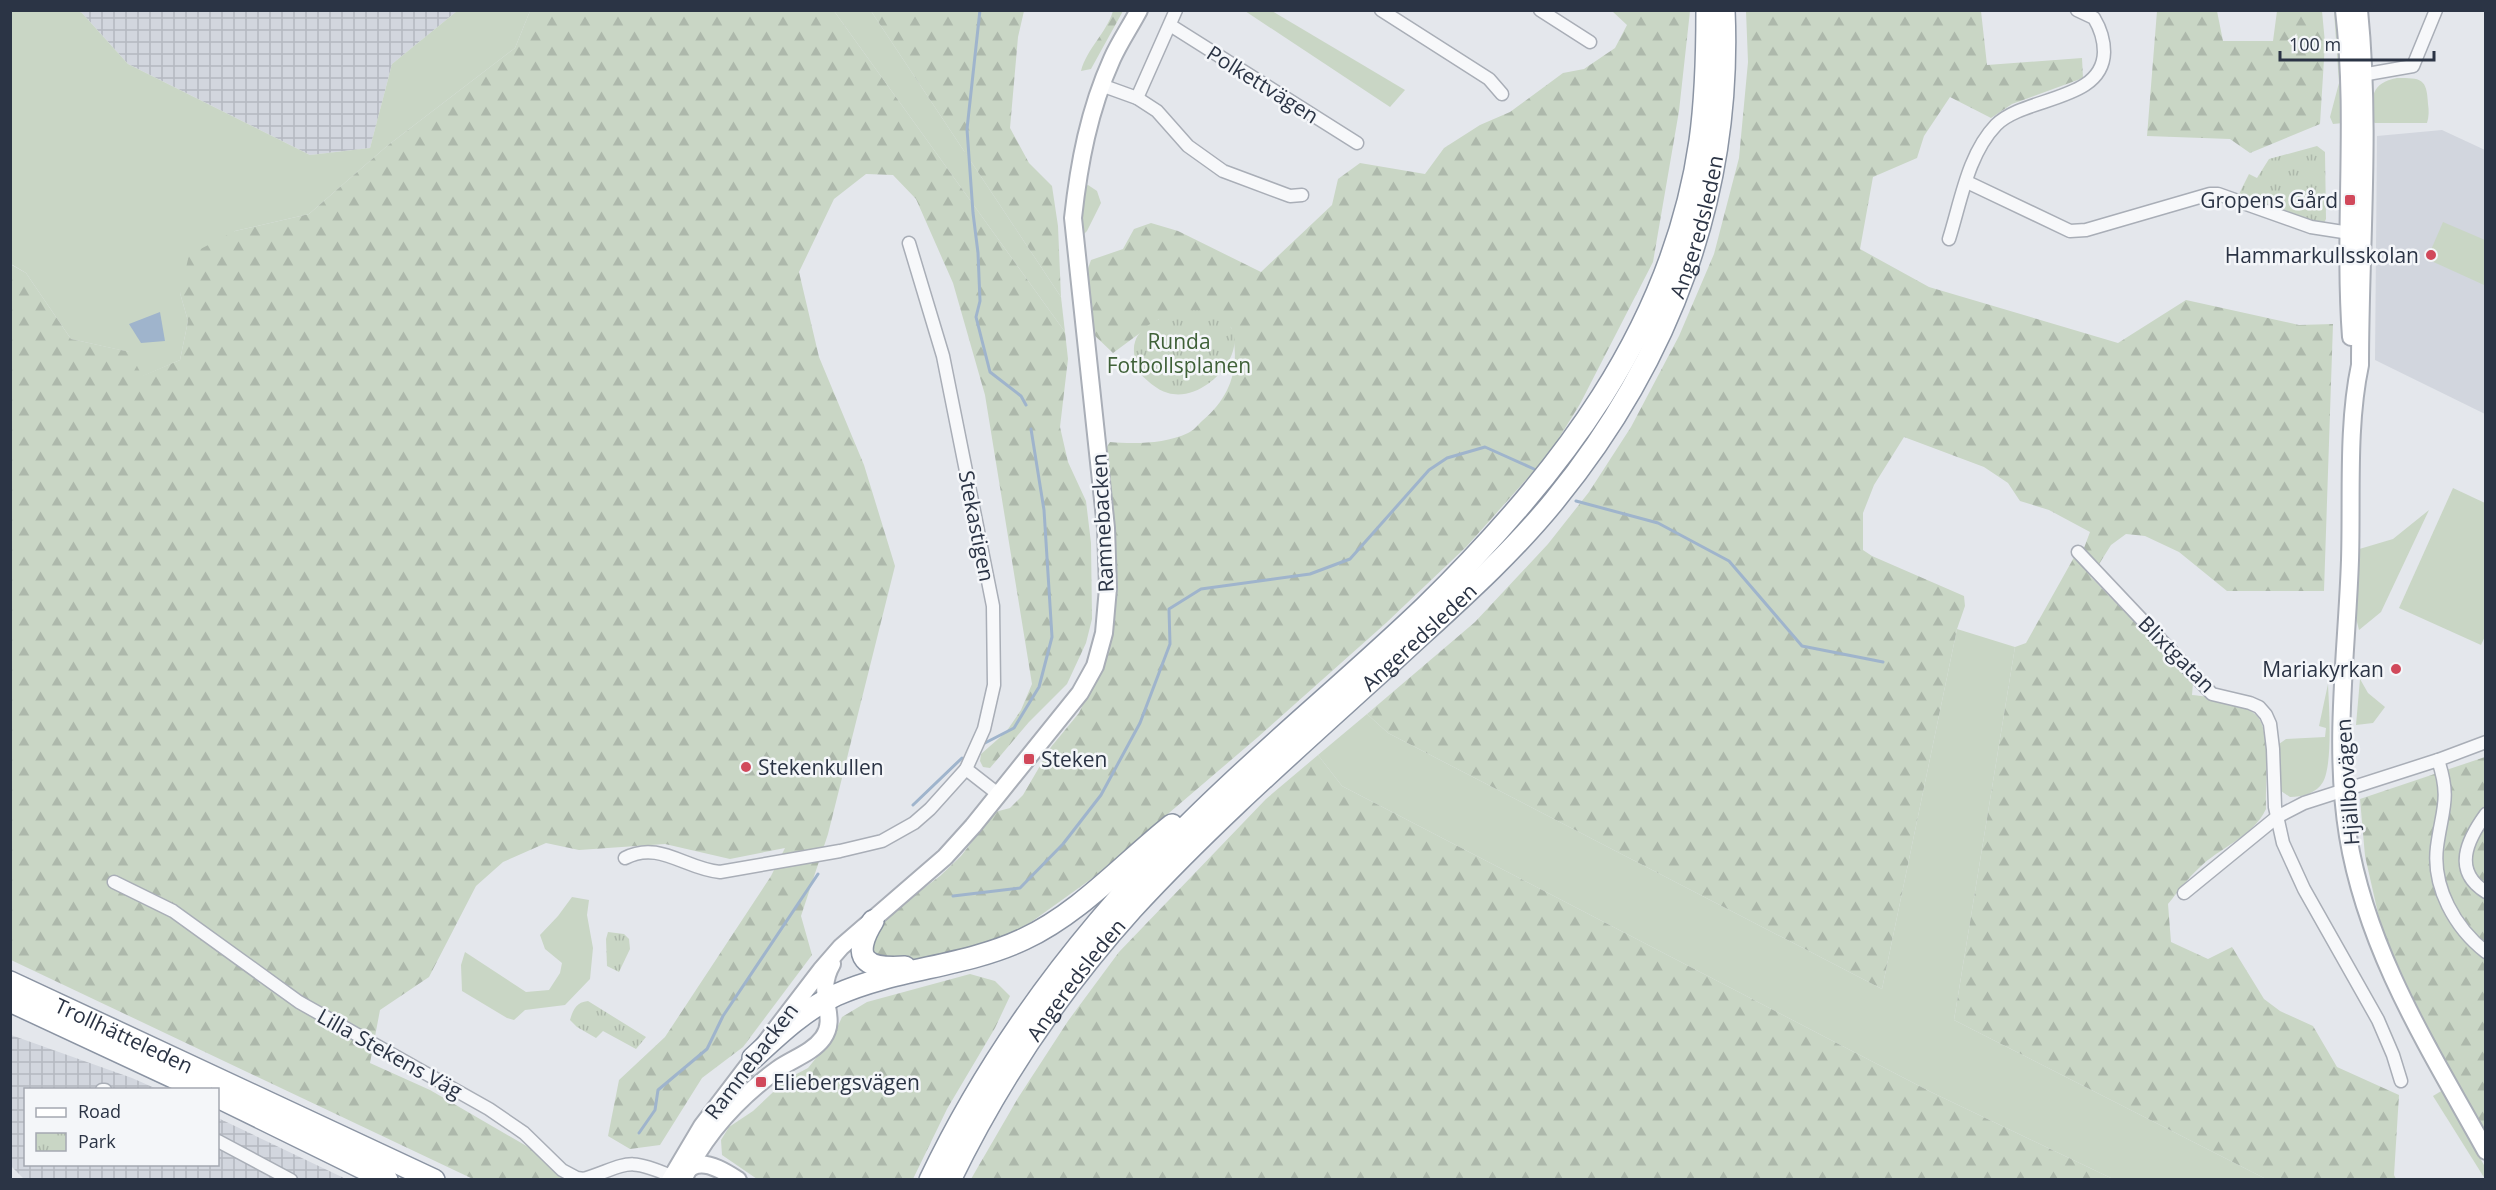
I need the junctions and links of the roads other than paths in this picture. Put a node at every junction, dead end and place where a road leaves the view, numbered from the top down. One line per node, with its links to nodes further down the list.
1 (1139, 10): 15 (street, Ramnebacken)
2 (1176, 10): 12 (street)
3 (1381, 10): 16 (street)
4 (1540, 10): 13 (street)
5 (1707, 10): 27 (highway, Angeredsleden)
6 (1724, 10): 56 (highway, Angeredsleden)
7 (2077, 10): 11 (street)
8 (2344, 10): 14 (street, Hjällbovägen)
9 (2359, 10): 14 (street, Hjällbovägen)
10 (2436, 10): 14 (street)
11 (2098, 14): 19 (street)
12 (1170, 25): 17 (street); 18 (street, Polkettvägen)
13 (1590, 42)
14 (2357, 76): 21 (street, Hjällbovägen)
15 (1101, 85): 17 (street); 30 (street, Ramnebacken)
16 (1502, 94)
17 (1137, 98): 20 (street)
18 (1357, 143)
19 (1967, 182): 21 (street); 22 (street)
20 (1302, 195)
21 (2357, 234): 29 (street, Hjällbovägen)
22 (1949, 238)
23 (909, 243): 28 (street, Stekastigen)
24 (2078, 552): 32 (street, Blixtgatan)
25 (2486, 742): 26 (street)
26 (2438, 760): 29 (street); 39 (street)
27 (1252, 764): 40 (highway); 55 (highway, Angeredsleden)
28 (966, 769): 30 (street); 33 (street)
29 (2343, 790): 32 (street); 49 (street, Hjällbovägen)
30 (998, 794): 37 (street, Ramnebacken)
31 (2486, 814): 35 (street)
32 (2277, 817): 36 (street); 45 (street, Blixtgatan)
33 (625, 858)
34 (114, 882): 50 (street, Lilla Stekens Väg)
35 (2486, 892)
36 (2184, 893)
37 (873, 921): 38 (street, Ramnebacken); 40 (highway)
38 (841, 947): 42 (street, Ramnebacken); 44 (street, Ramnebacken)
39 (2486, 952)
40 (939, 964): 42 (highway)
41 (10, 982): 53 (highway, Trollhätteleden)
42 (826, 1000): 44 (highway); 50 (street, Ramnebacken)
43 (10, 1001): 46 (highway, Trollhätteleden)
44 (753, 1058): 50 (street, Ramnebacken)
45 (2401, 1081)
46 (199, 1088)
47 (219, 1097): 52 (highway)
48 (219, 1142): 51 (street)
49 (2486, 1151)
50 (680, 1177): 54 (street)
51 (291, 1179)
52 (387, 1179)
53 (434, 1179)
54 (738, 1179)
55 (930, 1179)
56 (950, 1179)

